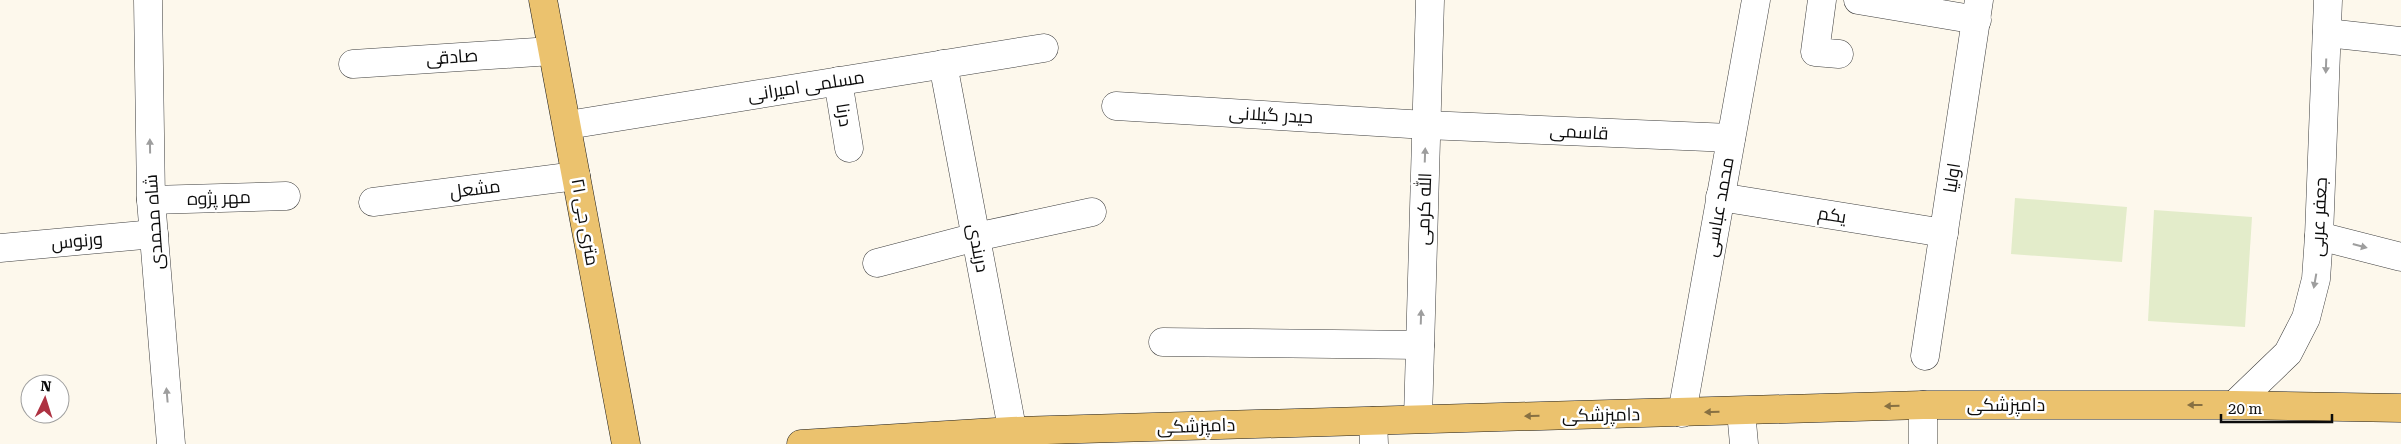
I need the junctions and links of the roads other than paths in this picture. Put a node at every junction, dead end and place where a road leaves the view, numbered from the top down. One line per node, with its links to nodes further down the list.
1 (148, 0): 25 (street, شاه محمدی, one-way to 1)
2 (543, 0): 12 (main road, ۲۱ متری جی)
3 (1430, 0): 18 (street, الله کرمی)
4 (1756, 0): 20 (street, محمد عباسی)
5 (1822, 0): 13 (street)
6 (1858, 0): 8 (street)
7 (2328, 0): 9 (street, جعفر عربی)
8 (1978, 10): 28 (street, اولیا)
9 (2327, 33): 10 (street); 30 (street, جعفر عربی, one-way to 30)
10 (2401, 41)
11 (1044, 48): 15 (street, مسلمی امیرانی)
12 (552, 51): 14 (street, صادقی); 19 (main road, ۲۱ متری جی)
13 (1839, 54)
14 (353, 64)
15 (943, 64): 16 (street, مسلمی امیرانی); 31 (street, دربندی)
16 (838, 81): 19 (street, مسلمی امیرانی); 21 (street, درنا)
17 (1116, 106): 18 (street, حیدر گیلانی)
18 (1426, 125): 20 (street, قاسمی); 36 (street, الله کرمی, one-way to 18)
19 (568, 126): 22 (main road, ۲۱ متری جی)
20 (1731, 138): 24 (street, محمد عباسی)
21 (849, 148)
22 (576, 176): 26 (street, مشعل); 48 (main road, ۲۱ متری جی)
23 (286, 196): 25 (street, مهر پژوه)
24 (1720, 197): 28 (street, یکم); 42 (street, محمد عباسی)
25 (151, 200): 29 (street, شاه محمدی)
26 (373, 202)
27 (1092, 212): 31 (street)
28 (1944, 233): 37 (street, اولیا)
29 (154, 234): 32 (street, ورنوس); 47 (street, شاه محمدی, one-way to 29)
30 (2319, 236): 33 (street, one-way to 33); 39 (street, جعفر عربی, one-way to 39)
31 (976, 237): 34 (street); 45 (street, دربندی)
32 (0, 248)
33 (2401, 257)
34 (877, 263)
35 (1163, 342): 36 (street)
36 (1420, 345): 43 (street, الله کرمی)
37 (1925, 356)
38 (1923, 405): 39 (main road, دامپزشکی, one-way to 38); 41 (main road, دامپزشکی, one-way to 41); 51 (street)
39 (2234, 405): 40 (main road, دامپزشکی)
40 (2401, 408)
41 (1741, 411): 42 (main road, دامپزشکی, one-way to 42); 50 (street)
42 (1682, 413): 43 (main road, دامپزشکی, one-way to 43)
43 (1418, 418): 44 (main road, دامپزشکی)
44 (1374, 432): 45 (main road, دامپزشکی)
45 (1014, 438): 46 (main road, دامپزشکی)
46 (879, 442): 49 (main road, دامپزشکی)
47 (172, 444)
48 (626, 444)
49 (801, 444)
50 (1744, 444)
51 (1923, 444)

